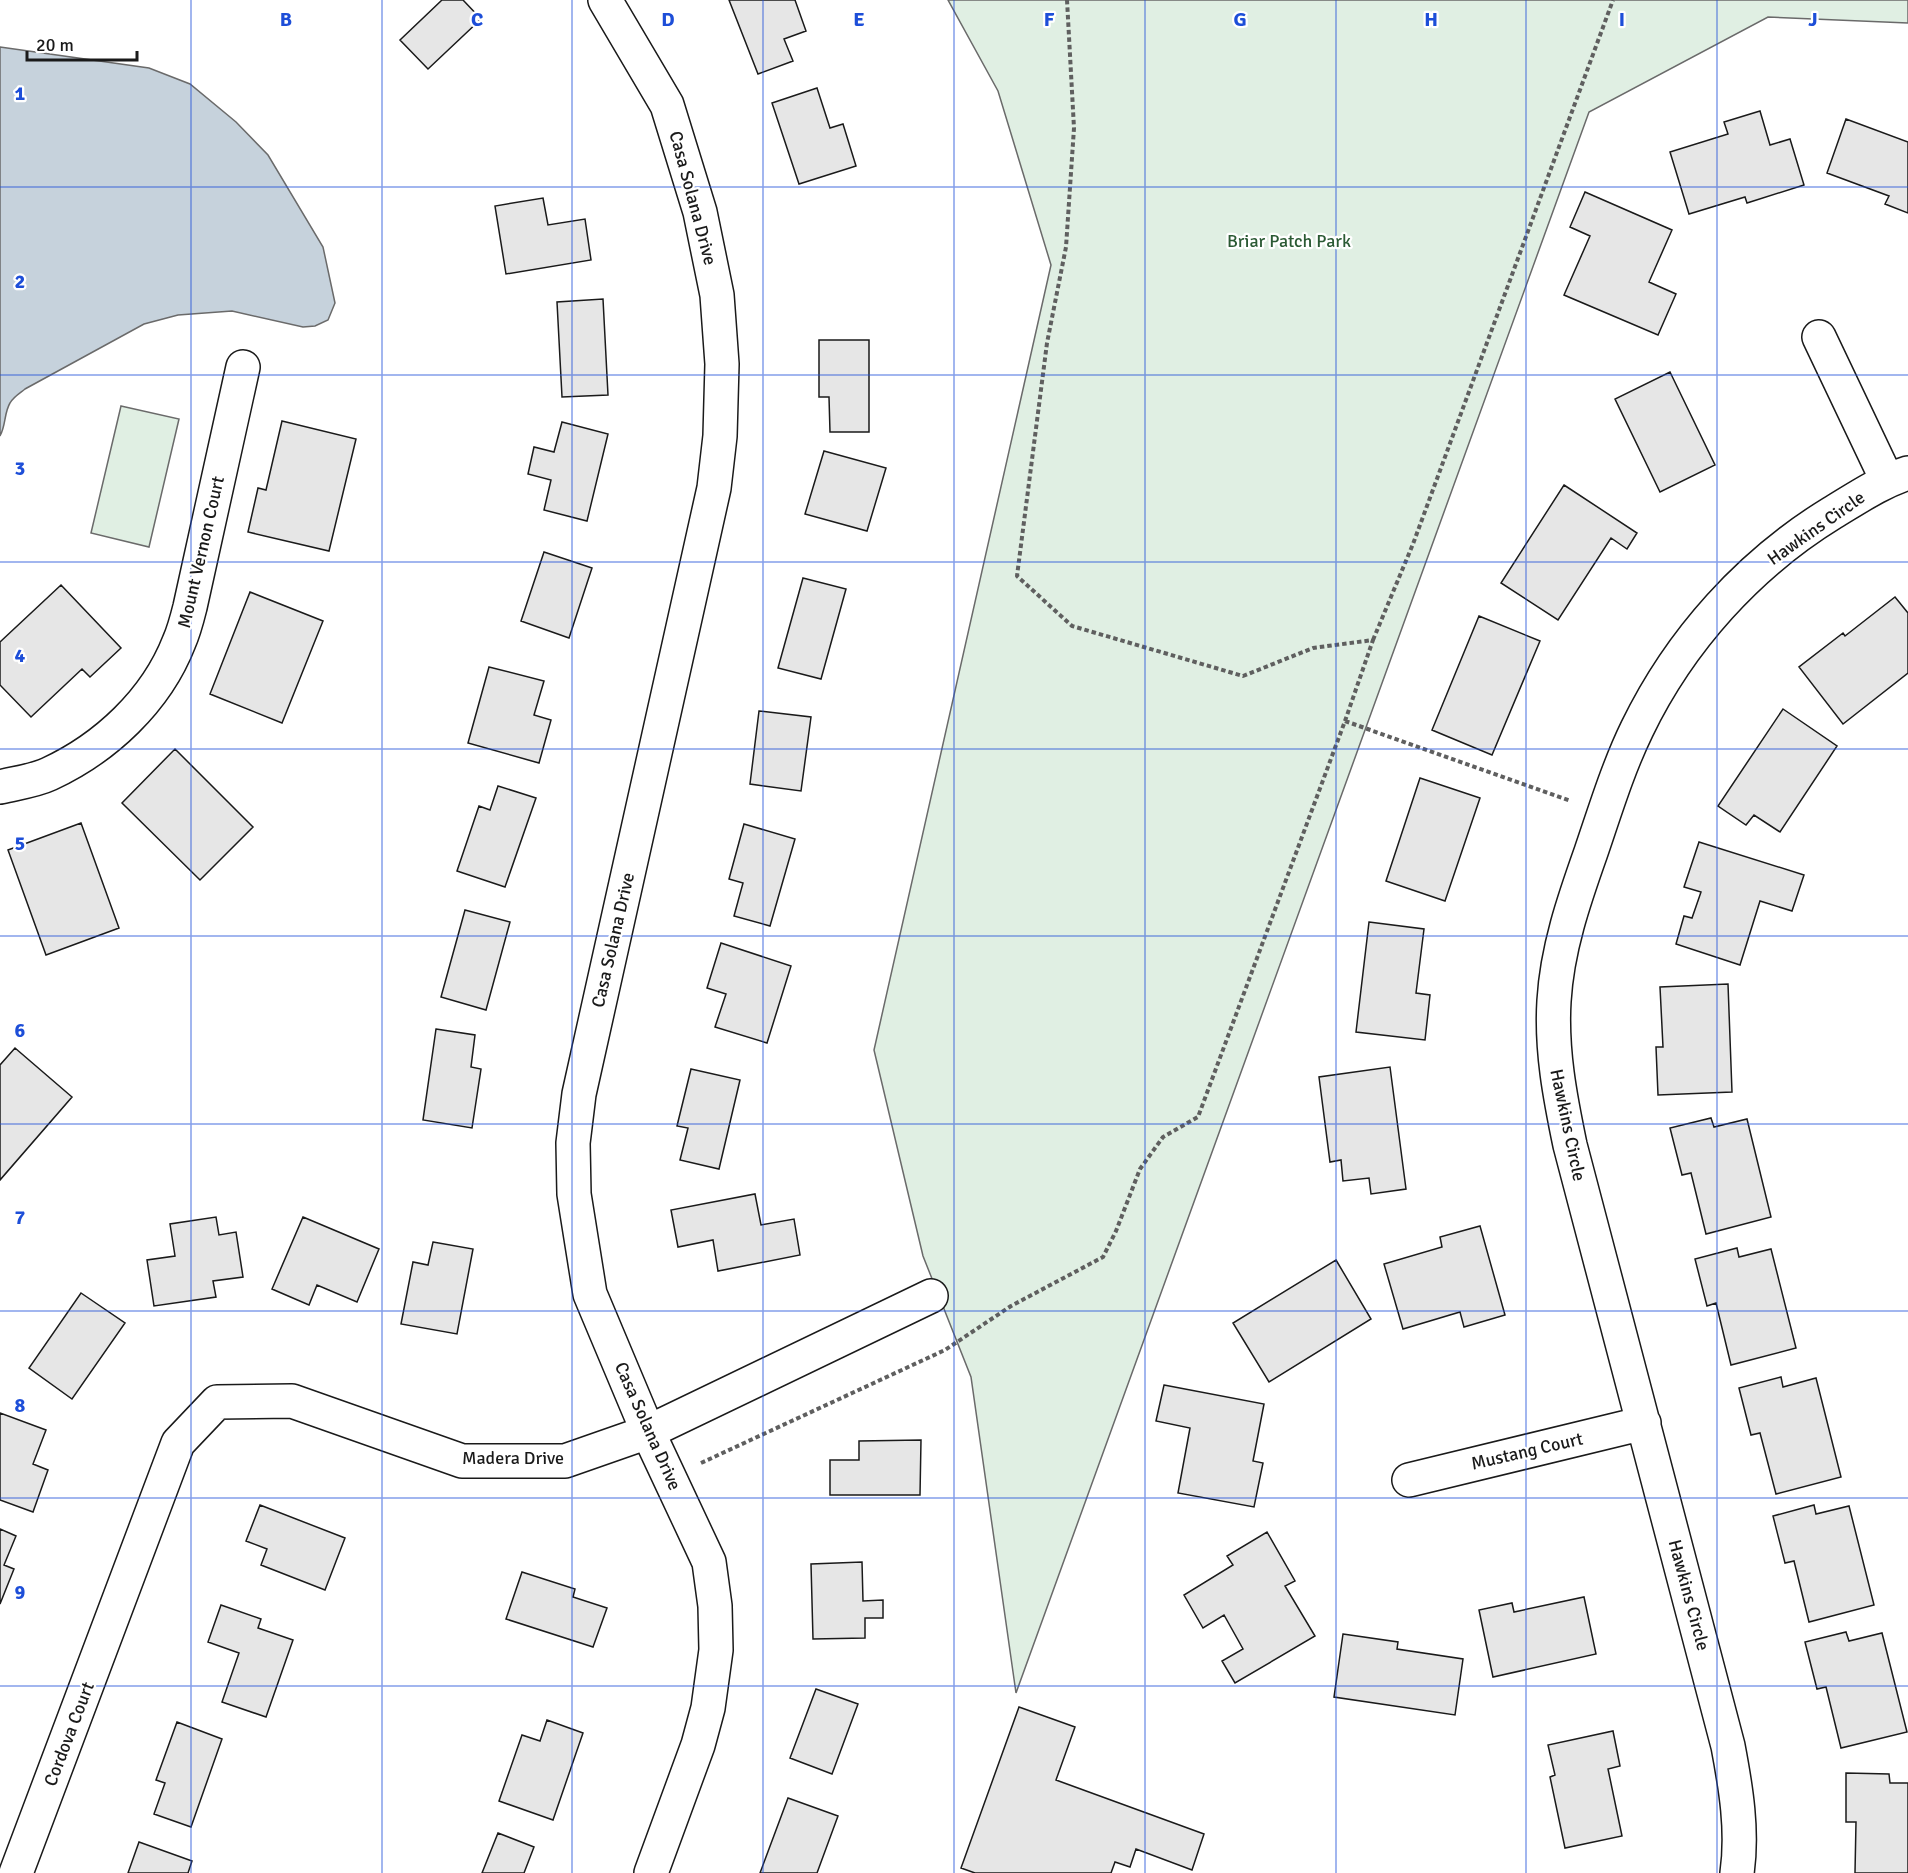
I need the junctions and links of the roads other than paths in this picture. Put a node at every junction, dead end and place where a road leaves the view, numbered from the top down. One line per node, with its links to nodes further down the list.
1 (605, 0): 8 (street, Casa Solana Drive)
2 (1819, 337): 4 (street, Hawkins Circle)
3 (243, 367): 5 (street, Mount Vernon Court)
4 (1897, 476): 7 (street, Hawkins Circle)
5 (0, 787)
6 (931, 1296): 8 (street, Madera Drive)
7 (1644, 1423): 9 (street, Mustang Court); 13 (street, Hawkins Circle)
8 (648, 1431): 10 (street, Madera Drive); 12 (street, Casa Solana Drive)
9 (1410, 1480)
10 (121, 1596): 11 (street, Cordova Court)
11 (16, 1873)
12 (651, 1873)
13 (1737, 1873)

